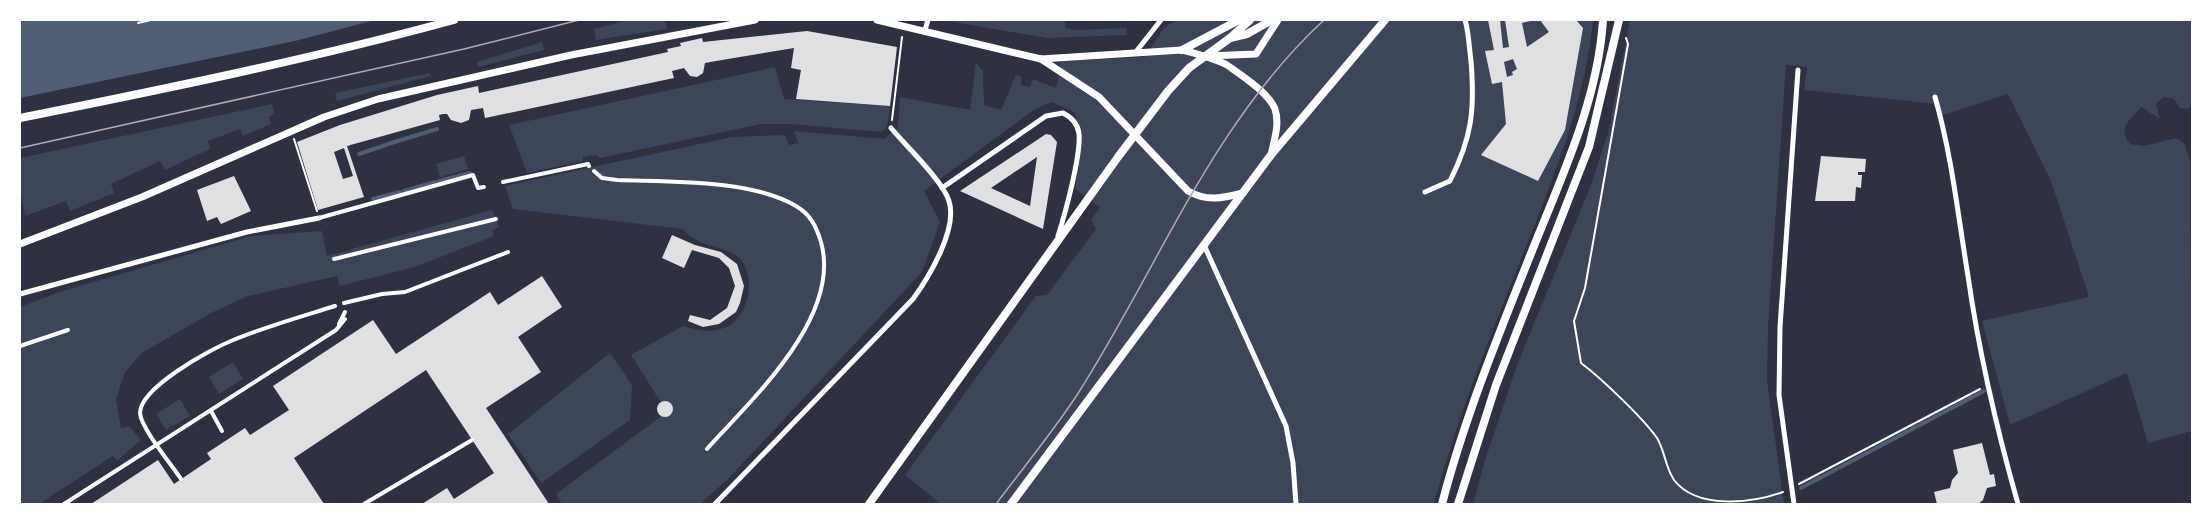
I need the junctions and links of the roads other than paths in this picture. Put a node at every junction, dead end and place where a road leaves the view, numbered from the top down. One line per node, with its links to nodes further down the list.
1 (454, 20): 22 (main road)
2 (754, 20): 35 (street)
3 (877, 20): 14 (street)
4 (928, 20): 14 (street)
5 (1161, 20): 17 (street)
6 (1239, 20): 16 (main road)
7 (1251, 20): 15 (main road)
8 (1272, 20): 15 (main road)
9 (1278, 20): 18 (street)
10 (1385, 20): 25 (main road)
11 (1465, 20): 31 (street)
12 (1619, 20): 61 (main road)
13 (1603, 21): 60 (main road)
14 (925, 30): 19 (street)
15 (1230, 38): 18 (main road)
16 (1182, 50): 17 (street); 18 (street)
17 (1134, 53): 19 (street)
18 (1204, 57): 24 (main road); 25 (street)
19 (1041, 59): 24 (street)
20 (1798, 70): 62 (street)
21 (1935, 96): 63 (street)
22 (20, 118)
23 (891, 128): 30 (street)
24 (1135, 134): 32 (street); 36 (main road)
25 (1271, 155): 32 (main road)
26 (589, 166): 28 (street)
27 (594, 171): 52 (street)
28 (503, 182)
29 (484, 187): 33 (street)
30 (942, 188): 36 (street); 56 (street)
31 (1425, 192)
32 (1243, 193): 37 (main road)
33 (319, 218): 40 (street)
34 (496, 219): 39 (street)
35 (20, 244)
36 (1056, 244): 57 (main road)
37 (1204, 245): 58 (main road); 59 (street)
38 (508, 252): 41 (street)
39 (334, 259)
40 (20, 294)
41 (344, 303)
42 (335, 306): 51 (street)
43 (345, 312): 46 (street)
44 (345, 319): 46 (street)
45 (68, 330): 47 (street)
46 (336, 330): 48 (street)
47 (20, 346)
48 (211, 411): 49 (street); 51 (street)
49 (222, 431)
50 (472, 440): 55 (street)
51 (158, 445): 53 (street); 54 (street)
52 (707, 449)
53 (181, 479)
54 (64, 504)
55 (364, 504)
56 (715, 504)
57 (869, 504)
58 (1011, 504)
59 (1296, 504)
60 (1442, 504)
61 (1458, 504)
62 (1794, 504)
63 (2018, 504)

